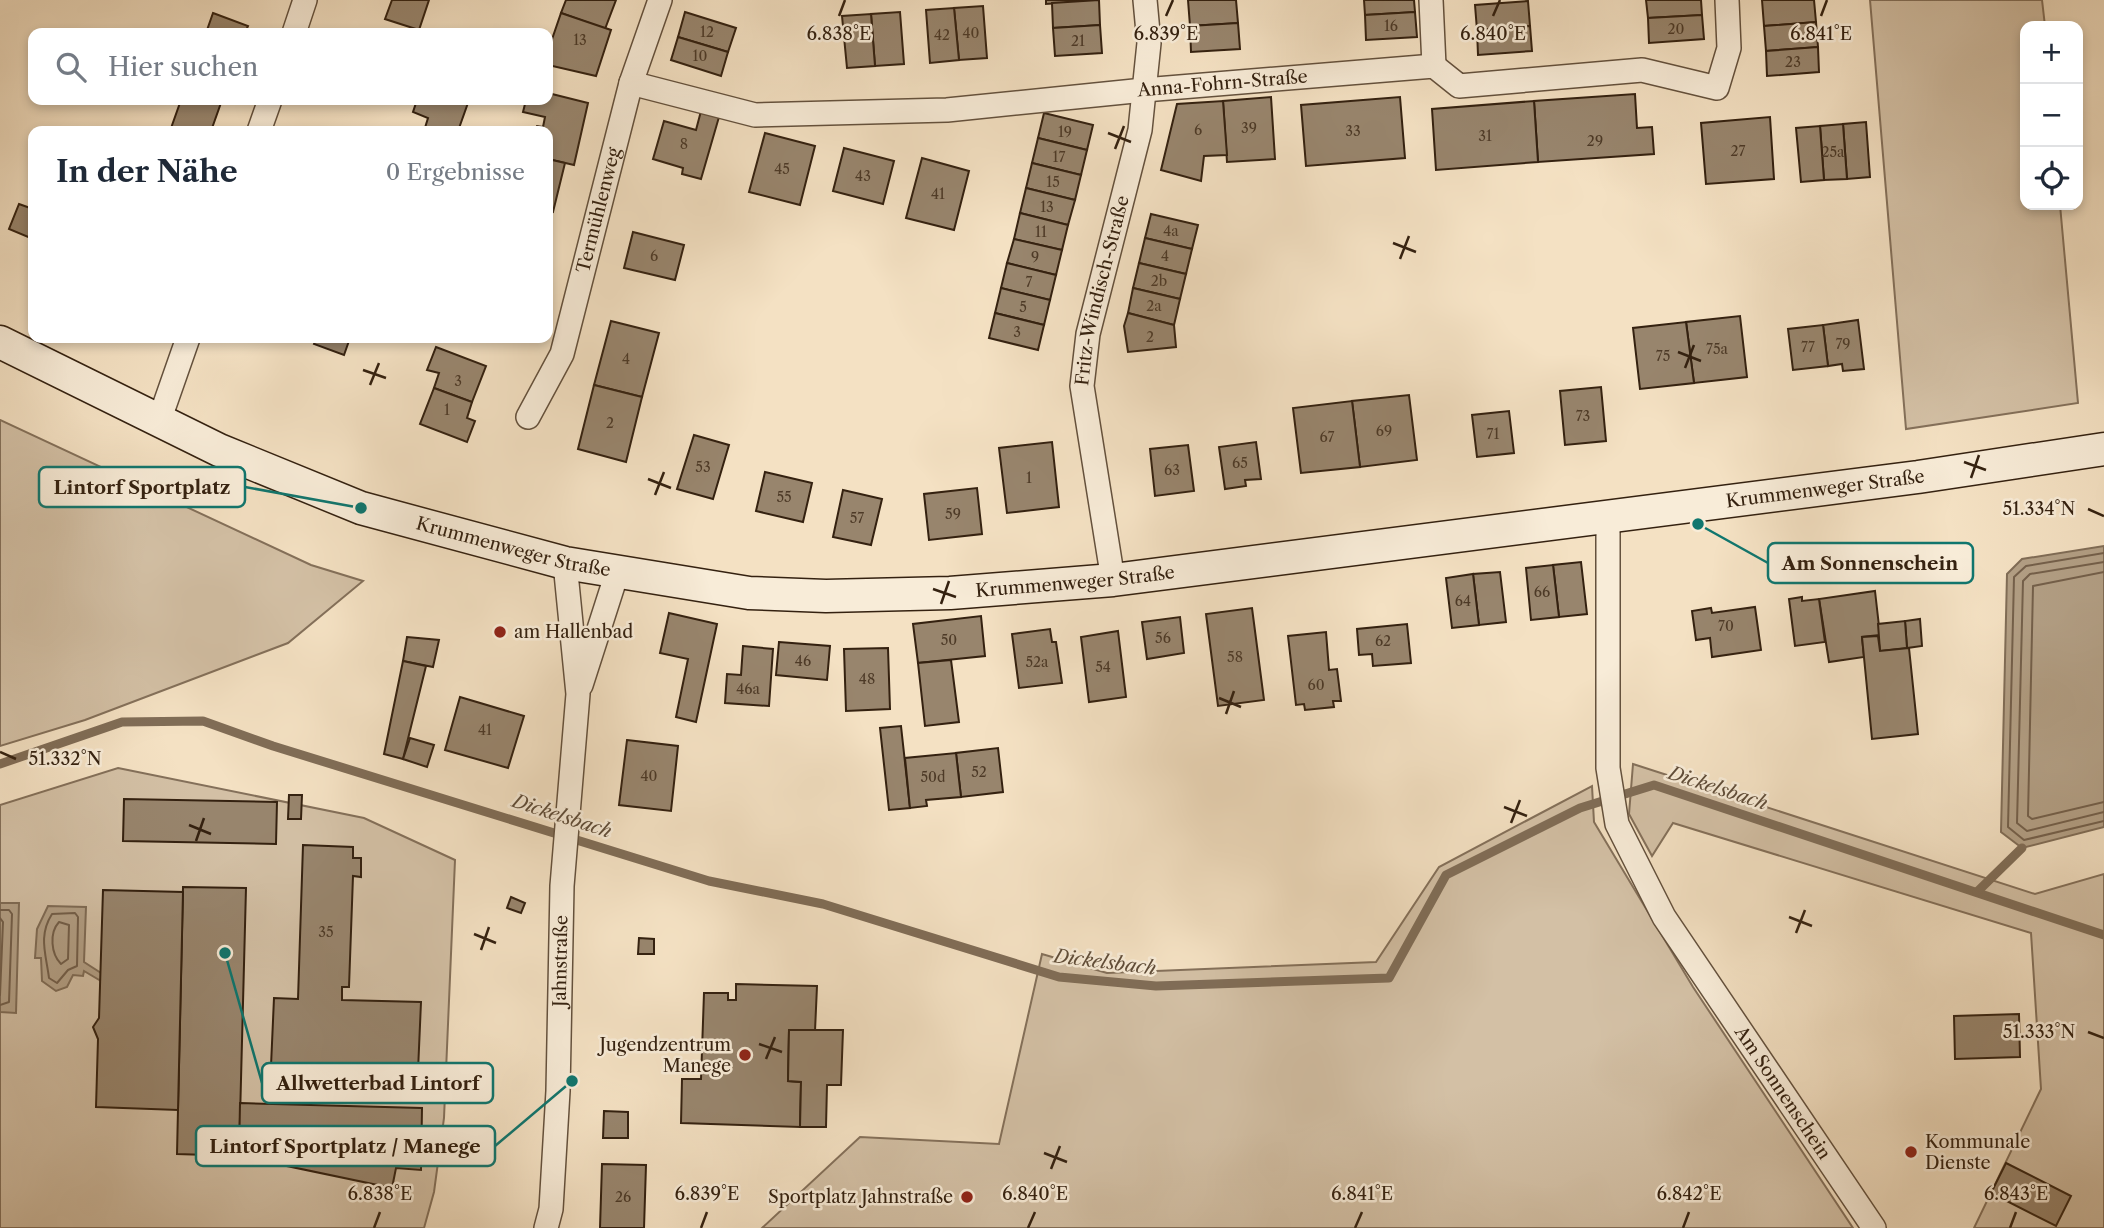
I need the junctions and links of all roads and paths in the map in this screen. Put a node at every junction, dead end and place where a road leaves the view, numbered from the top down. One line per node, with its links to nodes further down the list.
1 (305, 0): 6 (street)
2 (660, 0): 8 (street, Termühlenweg)
3 (1145, 0): 9 (street, Fritz-Windisch-Straße)
4 (1431, 0): 7 (street)
5 (1727, 0): 7 (street)
6 (296, 28)
7 (1434, 66): 9 (street, Anna-Fohrn-Straße)
8 (631, 83): 9 (street, Anna-Fohrn-Straße); 14 (street, Termühlenweg)
9 (1143, 90): 20 (street, Fritz-Windisch-Straße)
10 (268, 105): 11 (street)
11 (261, 126)
12 (0, 342): 15 (main road, Krummenweger Straße)
13 (186, 343): 15 (street)
14 (528, 416)
15 (159, 421): 18 (main road, Krummenweger Straße)
16 (2104, 449): 17 (main road, Krummenweger Straße)
17 (1608, 515): 20 (main road, Krummenweger Straße); 23 (street, Am Sonnenschein)
18 (565, 563): 19 (main road, Krummenweger Straße); 21 (street, Jahnstraße)
19 (617, 573): 20 (main road, Krummenweger Straße); 21 (street, Jahnstraße)
20 (1113, 580)
21 (578, 694): 22 (street, Jahnstraße)
22 (546, 1228)
23 (1874, 1228)

